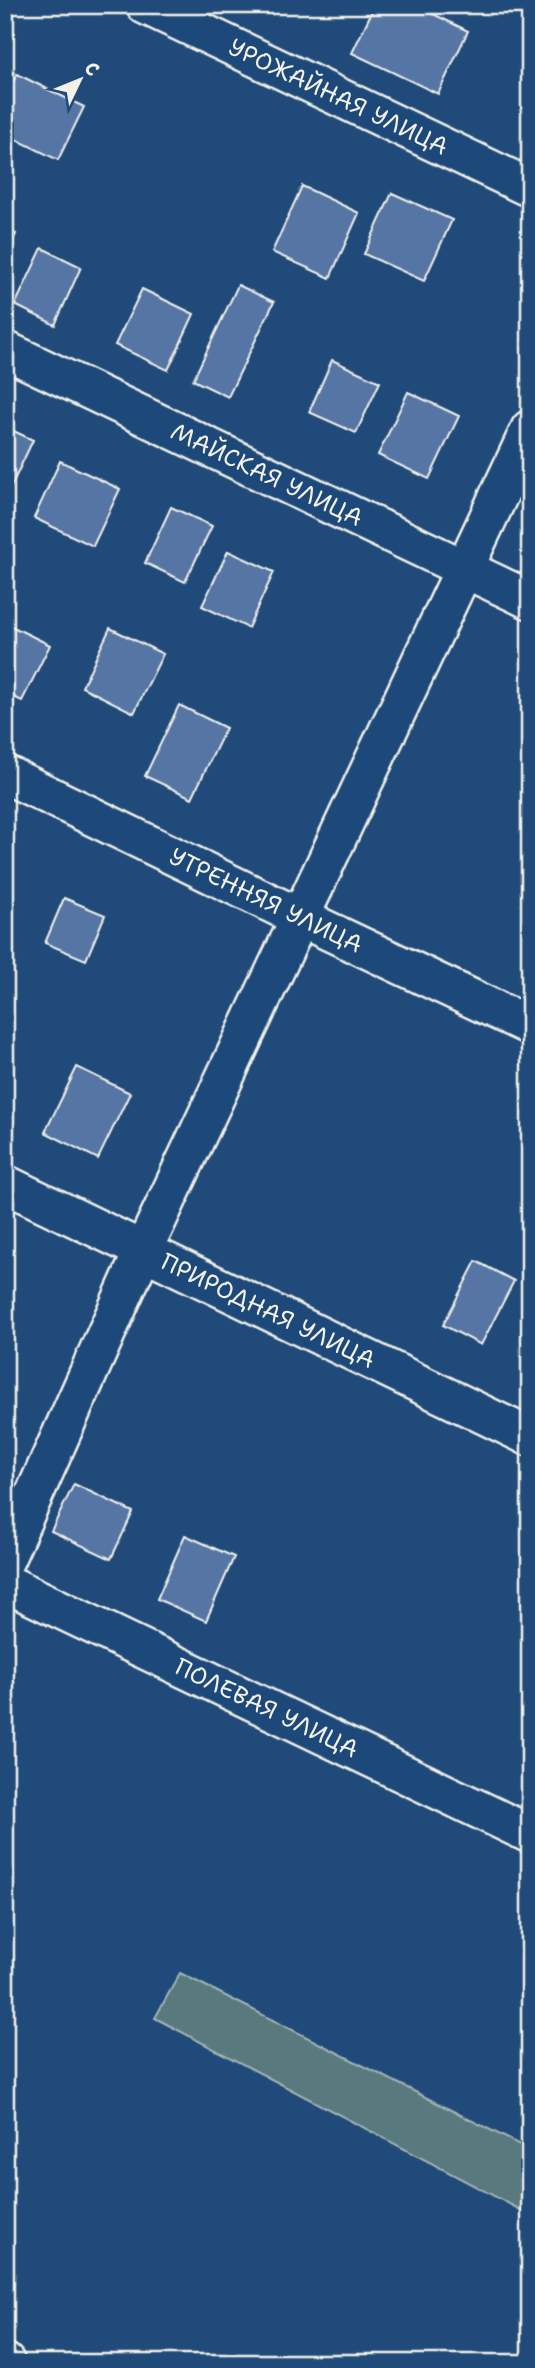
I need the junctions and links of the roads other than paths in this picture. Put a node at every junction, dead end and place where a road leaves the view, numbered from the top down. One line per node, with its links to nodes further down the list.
1 (145, 5): 2 (street, УРОЖАЙНАЯ УЛИЦА)
2 (530, 188)
3 (5, 350): 5 (street, МАЙСКАЯ УЛИЦА)
4 (530, 429): 5 (street)
5 (463, 568): 6 (street, МАЙСКАЯ УЛИЦА); 8 (street)
6 (530, 600)
7 (5, 774): 8 (street, УТРЕННЯЯ УЛИЦА)
8 (301, 918): 9 (street, УТРЕННЯЯ УЛИЦА); 11 (street)
9 (530, 1027)
10 (5, 1184): 11 (street, ПРИРОДНАЯ УЛИЦА)
11 (143, 1251): 12 (street, ПРИРОДНАЯ УЛИЦА); 13 (street)
12 (530, 1437)
13 (5, 1560)
14 (5, 1583): 15 (street, ПОЛЕВАЯ УЛИЦА)
15 (530, 1834)

